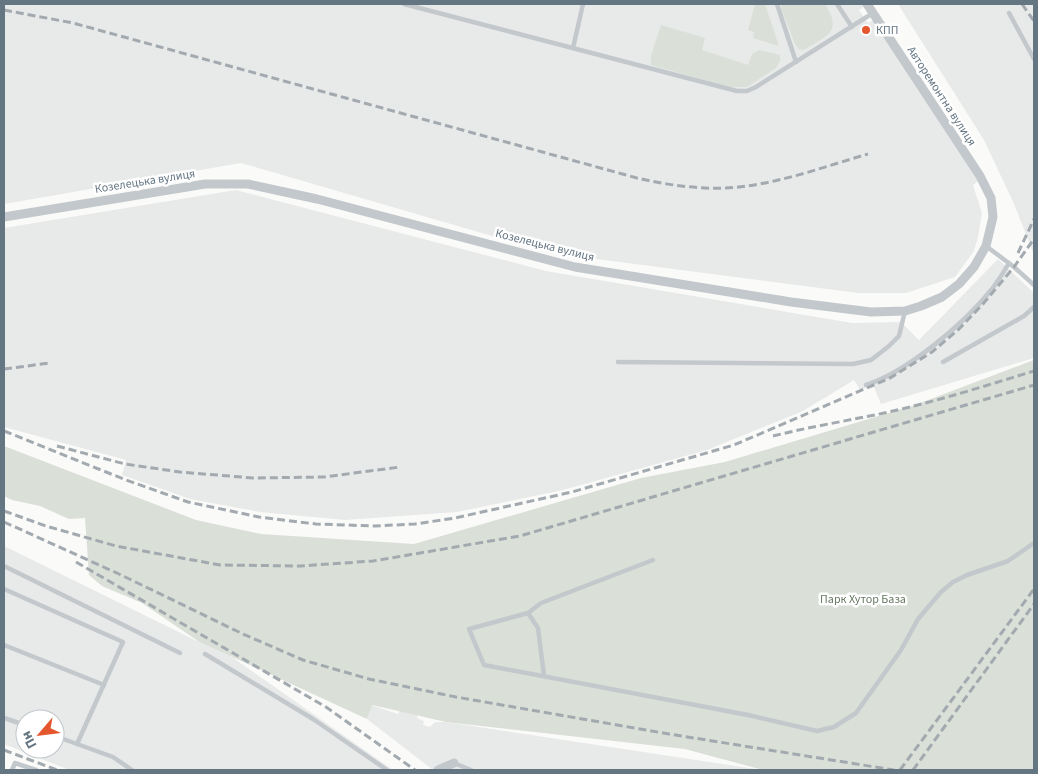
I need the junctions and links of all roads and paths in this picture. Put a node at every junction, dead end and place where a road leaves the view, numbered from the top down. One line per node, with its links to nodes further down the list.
1 (404, 4): 9 (lane)
2 (583, 4): 9 (lane)
3 (776, 4): 11 (lane)
4 (837, 4): 8 (lane)
5 (867, 4): 6 (street, Авторемонтна вулиця)
6 (873, 13): 8 (lane); 12 (street, Авторемонтна вулиця)
7 (1009, 13): 10 (lane)
8 (852, 27): 11 (lane)
9 (573, 48): 11 (lane)
10 (1034, 59)
11 (796, 62)
12 (980, 176): 14 (street, Козелецька вулиця)
13 (4, 217): 18 (street, Козелецька вулиця)
14 (986, 246): 15 (lane); 18 (street, Козелецька вулиця)
15 (1009, 263): 16 (lane); 21 (lane)
16 (1033, 282)
17 (1034, 307): 20 (lane)
18 (905, 310): 19 (lane)
19 (618, 362)
20 (943, 362)
21 (866, 385)
22 (1034, 544): 30 (lane)
23 (653, 560): 26 (lane)
24 (4, 566): 28 (lane)
25 (4, 588): 31 (lane)
26 (528, 613): 30 (lane); 30 (lane)
27 (4, 645): 31 (lane)
28 (180, 653)
29 (205, 654): 38 (lane)
30 (544, 676)
31 (104, 685): 33 (lane)
32 (65, 740): 33 (lane)
33 (77, 744): 37 (lane)
34 (454, 763): 39 (street); 40 (lane)
35 (12, 770): 36 (lane)
36 (36, 770)
37 (132, 770)
38 (387, 770)
39 (438, 770)
40 (471, 770)

